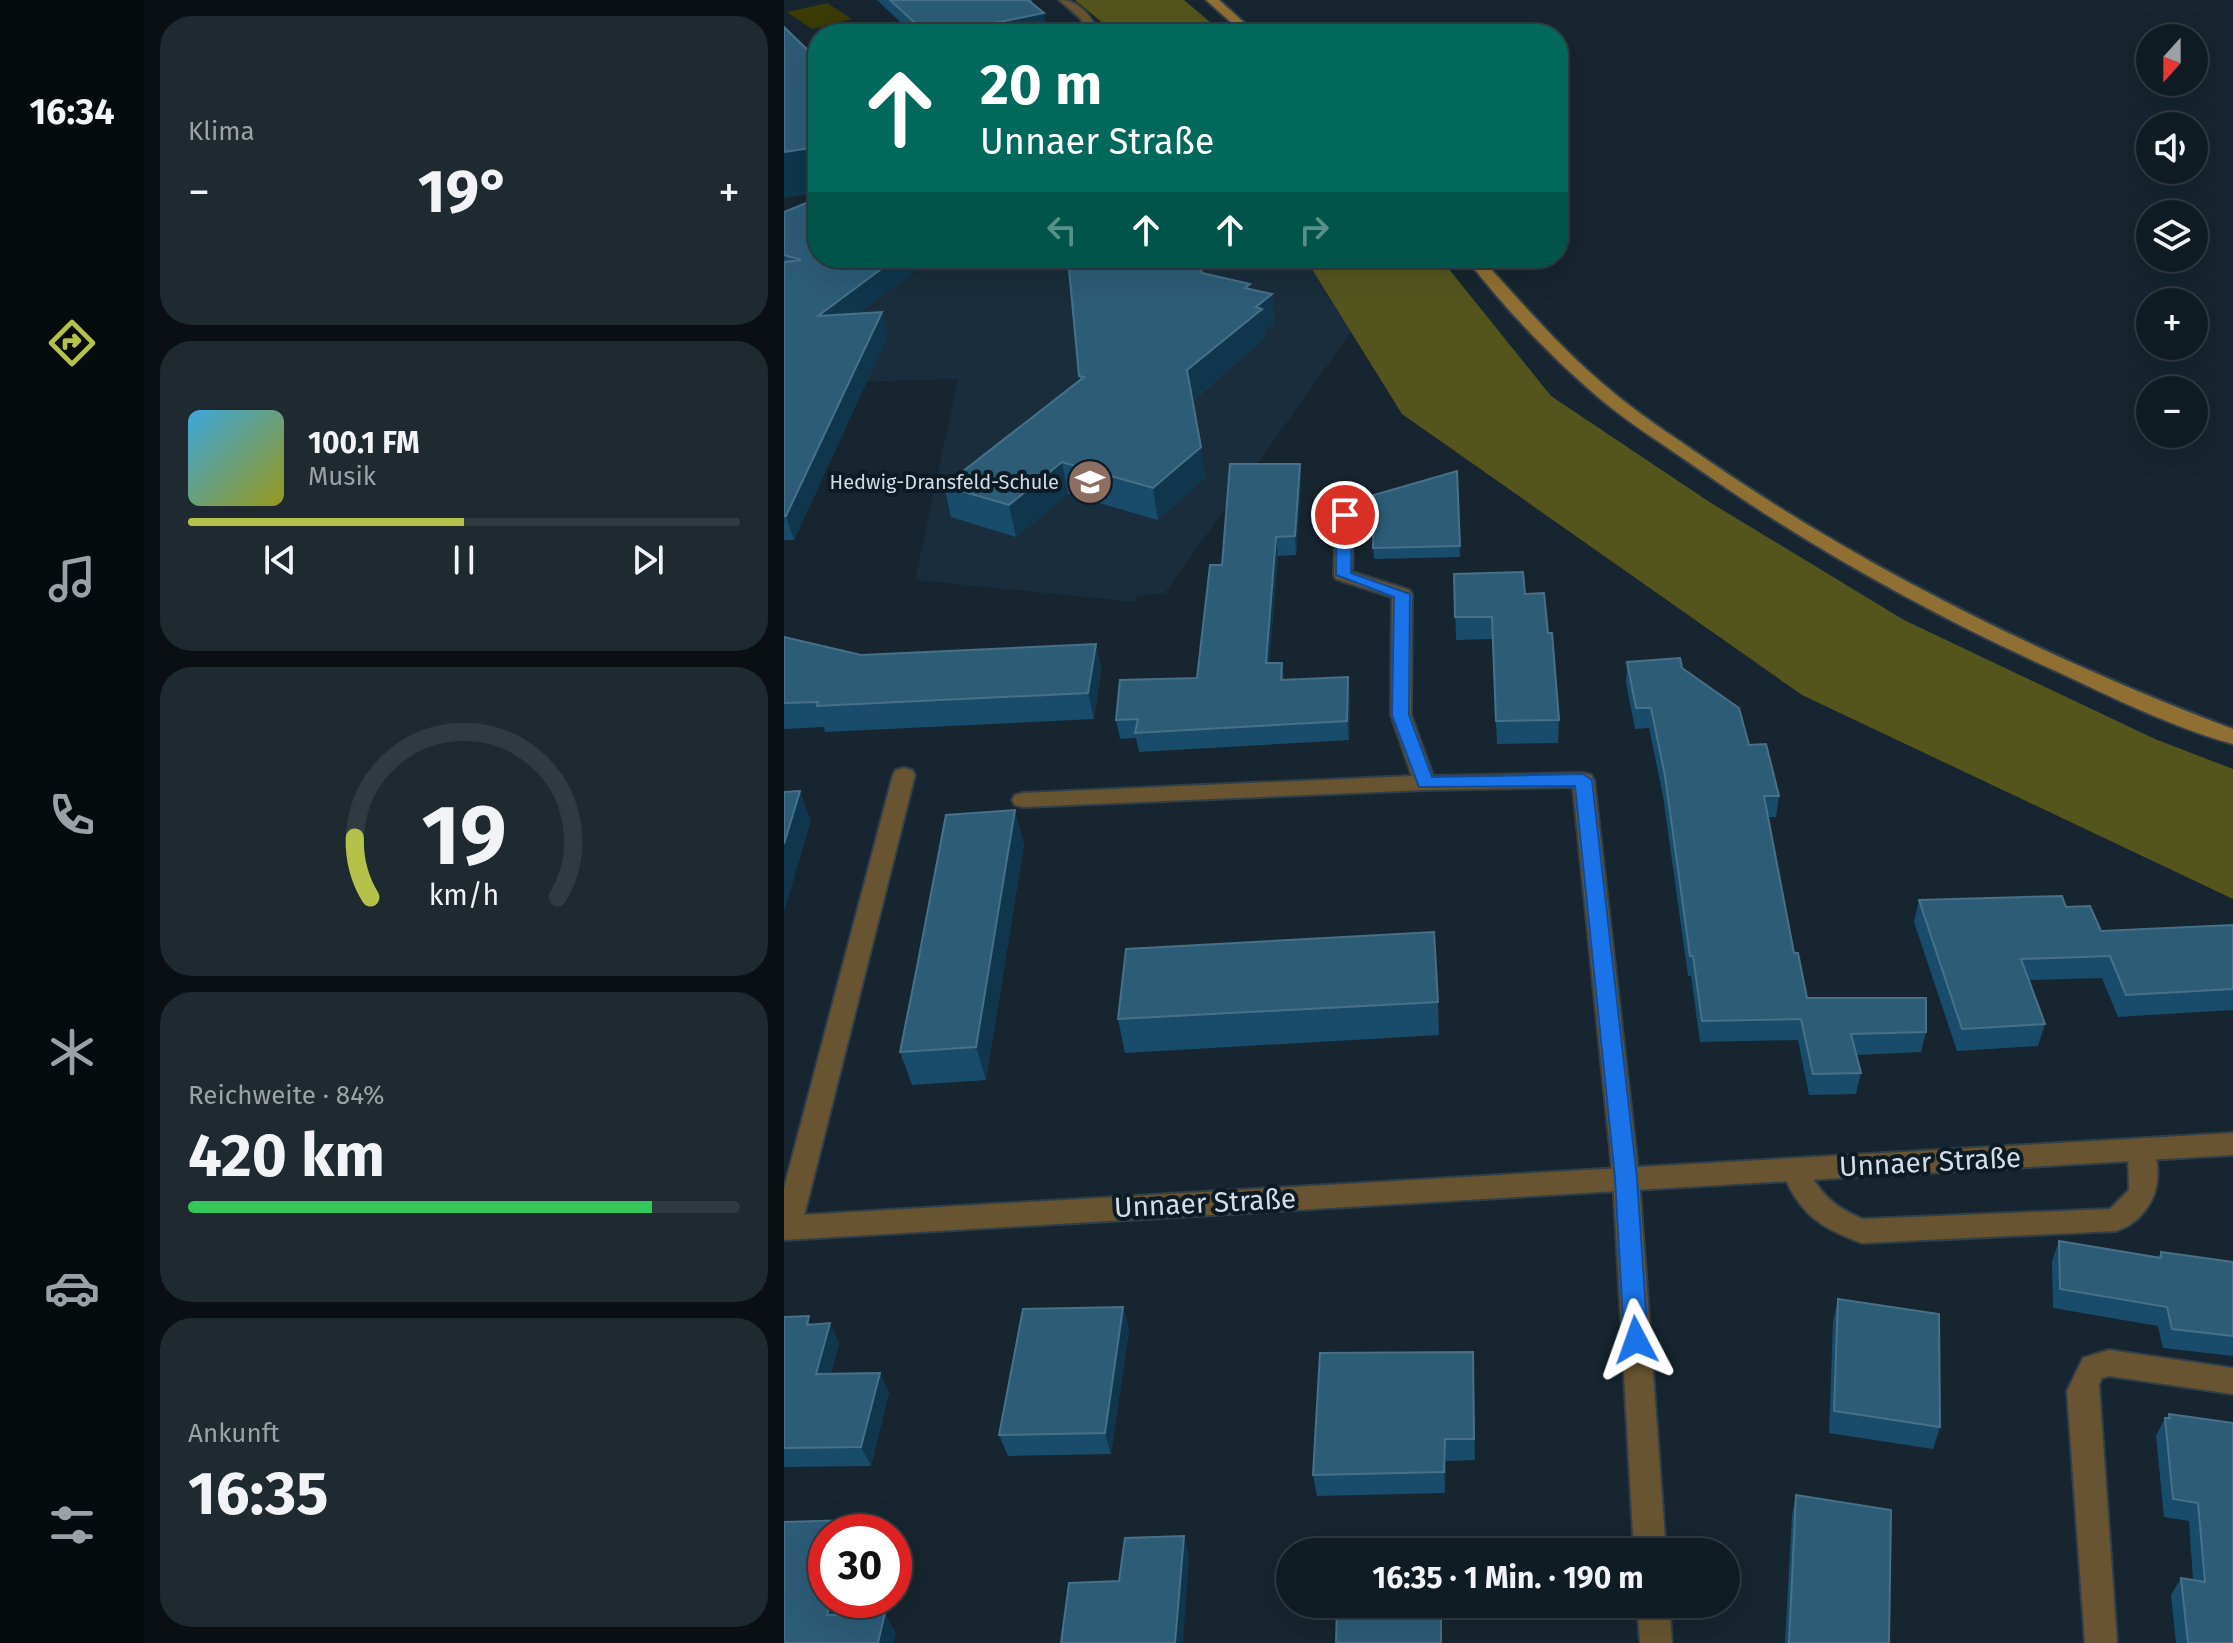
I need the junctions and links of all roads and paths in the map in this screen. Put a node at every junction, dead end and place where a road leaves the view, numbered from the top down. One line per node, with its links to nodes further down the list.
1 (1065, 0): 3 (street)
2 (1212, 0): 4 (main road)
3 (1089, 24)
4 (1240, 24)
5 (1483, 268): 7 (main road)
6 (1345, 515): 9 (street)
7 (2233, 737)
8 (904, 775): 15 (street)
9 (1425, 783): 10 (street); 14 (street)
10 (1023, 800)
11 (2233, 1144): 12 (street, Unnaer Straße)
12 (2141, 1150): 13 (street, Unnaer Straße); 13 (street)
13 (1794, 1169): 14 (street, Unnaer Straße)
14 (1626, 1178): 15 (street, Unnaer Straße); 17 (street)
15 (785, 1228)
16 (2233, 1381): 20 (street)
17 (1649, 1538)
18 (1654, 1618): 19 (street)
19 (1656, 1643)
20 (2101, 1643)

